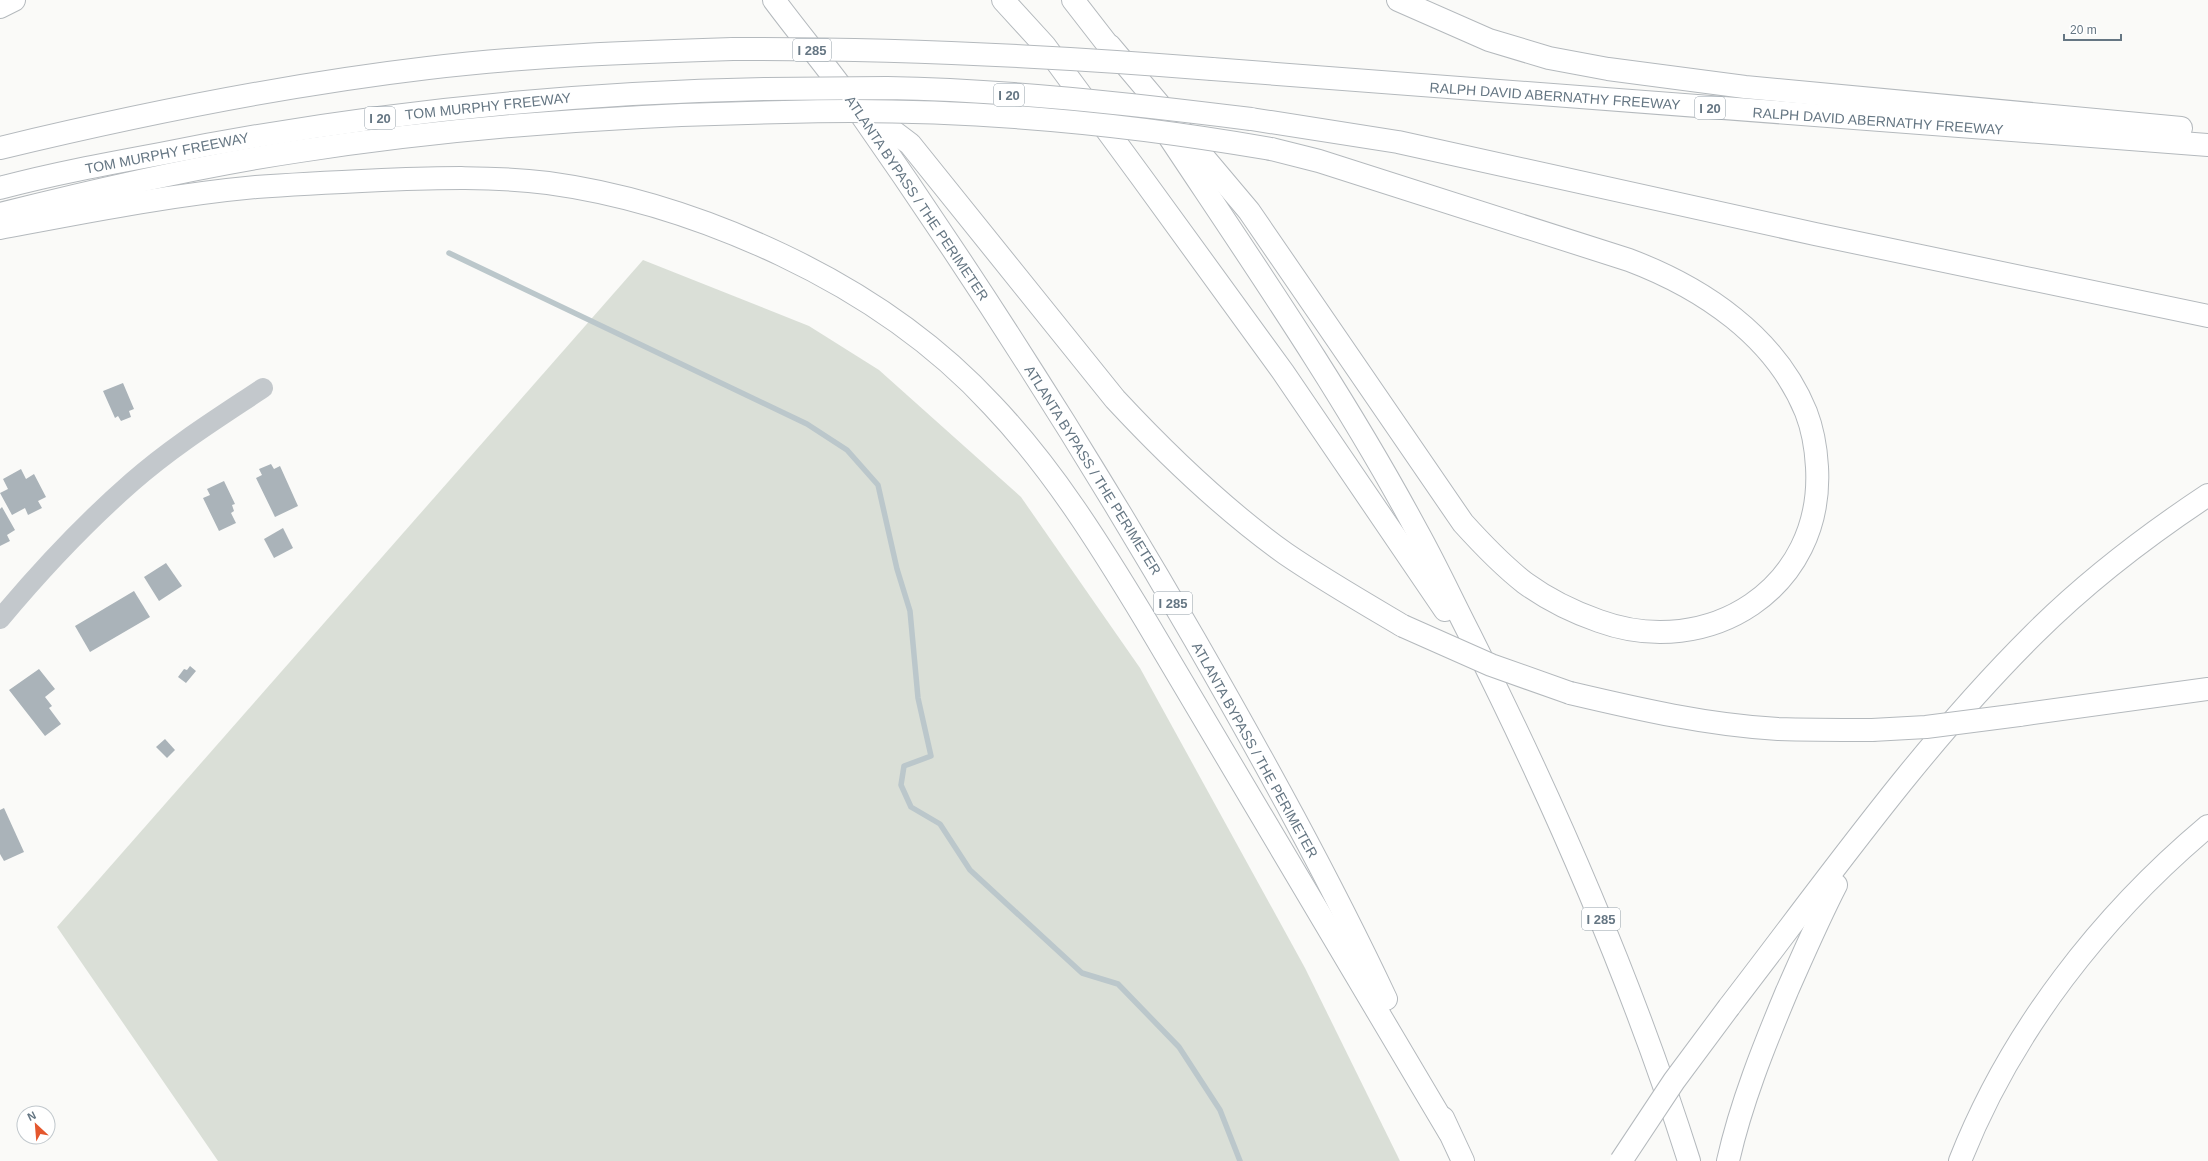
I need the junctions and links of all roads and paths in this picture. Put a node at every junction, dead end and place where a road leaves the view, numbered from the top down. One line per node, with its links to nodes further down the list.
1 (6, 0): 7 (highway)
2 (14, 0): 8 (highway)
3 (774, 0): 10 (highway, ATLANTA BYPASS / THE PERIMETER / I 285)
4 (1003, 0): 21 (highway)
5 (1073, 0): 9 (highway, I 285)
6 (1398, 0): 11 (highway)
7 (0, 4)
8 (0, 7)
9 (1110, 46): 15 (highway, bridge); 21 (highway, I 285)
10 (851, 100): 22 (highway, bridge); 25 (highway, ATLANTA BYPASS / THE PERIMETER / I 285)
11 (2208, 134)
12 (2208, 145): 13 (highway, RALPH DAVID ABERNATHY FREEWAY / I 20, bridge)
13 (0, 148)
14 (0, 188): 17 (highway, TOM MURPHY FREEWAY / I 20, bridge)
15 (0, 214)
16 (0, 228): 25 (highway)
17 (2208, 316)
18 (263, 388): 20 (street)
19 (2208, 495): 23 (highway)
20 (0, 619)
21 (1495, 684): 28 (highway, I 285)
22 (2208, 689)
23 (1887, 801): 27 (highway, bridge); 29 (highway)
24 (2208, 826): 30 (highway)
25 (1449, 1132): 26 (highway, ATLANTA BYPASS / THE PERIMETER / I 285)
26 (1463, 1161)
27 (1621, 1161)
28 (1689, 1161)
29 (1728, 1161)
30 (1960, 1161)

